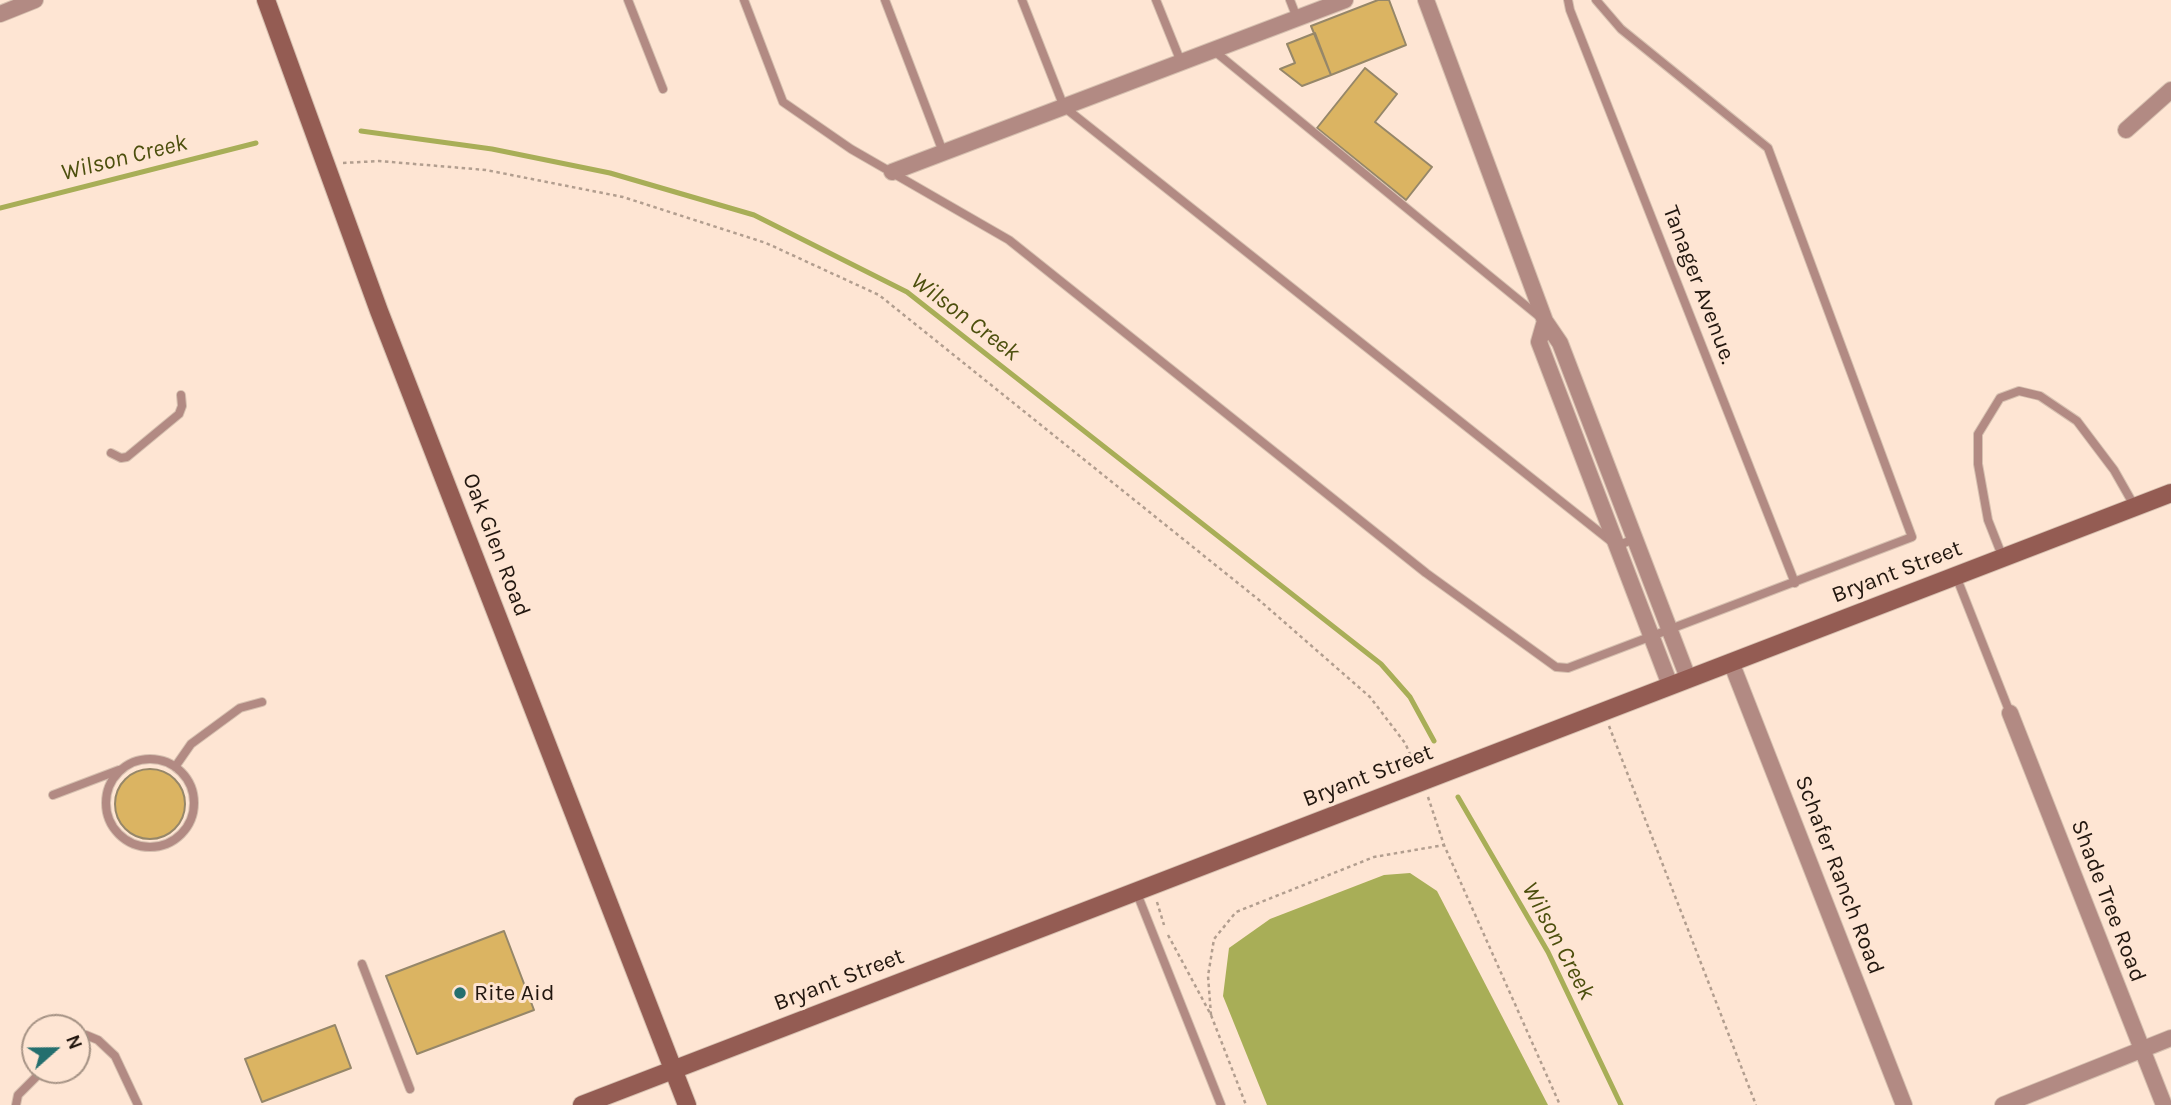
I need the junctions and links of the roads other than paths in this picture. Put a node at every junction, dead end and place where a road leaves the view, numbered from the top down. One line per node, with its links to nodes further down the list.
1 (35, 0): 13 (street)
2 (266, 0): 48 (main road, Oak Glen Road)
3 (628, 0): 17 (lane)
4 (744, 0): 22 (lane)
5 (885, 0): 21 (lane)
6 (1022, 0): 19 (lane)
7 (1156, 0): 16 (lane)
8 (1290, 0): 14 (lane)
9 (1345, 0): 14 (street)
10 (1426, 0): 23 (street)
11 (1568, 0): 32 (lane, Tanager Avenue.)
12 (1596, 0): 32 (lane)
13 (0, 13)
14 (1297, 18): 15 (street)
15 (1213, 50): 16 (street); 23 (lane)
16 (1181, 62): 19 (street)
17 (663, 89)
18 (2171, 90): 20 (street)
19 (1064, 107): 21 (street); 29 (lane)
20 (2126, 130)
21 (943, 152): 22 (street)
22 (892, 172): 34 (lane)
23 (1545, 321): 28 (street); 29 (street)
24 (181, 394): 25 (lane)
25 (111, 453)
26 (2171, 493): 27 (main road, Bryant Street)
27 (2134, 507): 30 (main road, Bryant Street); 30 (lane)
28 (1634, 539): 29 (lane); 33 (street)
29 (1617, 546): 34 (street)
30 (2003, 558): 31 (main road, Bryant Street)
31 (1956, 576): 35 (main road, Bryant Street); 39 (lane)
32 (1795, 583): 33 (lane)
33 (1669, 629): 34 (lane); 36 (street)
34 (1651, 636): 37 (street)
35 (1731, 662): 36 (main road, Bryant Street); 56 (street, Schafer Ranch Road)
36 (1688, 678): 37 (main road, Bryant Street)
37 (1670, 685): 43 (main road, Bryant Street)
38 (262, 702): 40 (lane)
39 (2010, 713): 47 (street, Shade Tree Road)
40 (175, 766): 41 (lane); 41 (lane)
41 (121, 770): 42 (lane)
42 (53, 795)
43 (1144, 888): 48 (main road, Bryant Street); 55 (lane)
44 (362, 964): 50 (lane)
45 (91, 1037): 52 (lane)
46 (2171, 1038): 47 (street)
47 (2142, 1049): 57 (street); 58 (street, Shade Tree Road)
48 (674, 1071): 53 (main road, Bryant Street); 54 (main road, Oak Glen Road)
49 (29, 1084): 51 (lane)
50 (410, 1089)
51 (16, 1105)
52 (138, 1105)
53 (582, 1105)
54 (687, 1105)
55 (1221, 1105)
56 (1904, 1105)
57 (2003, 1105)
58 (2164, 1105)

